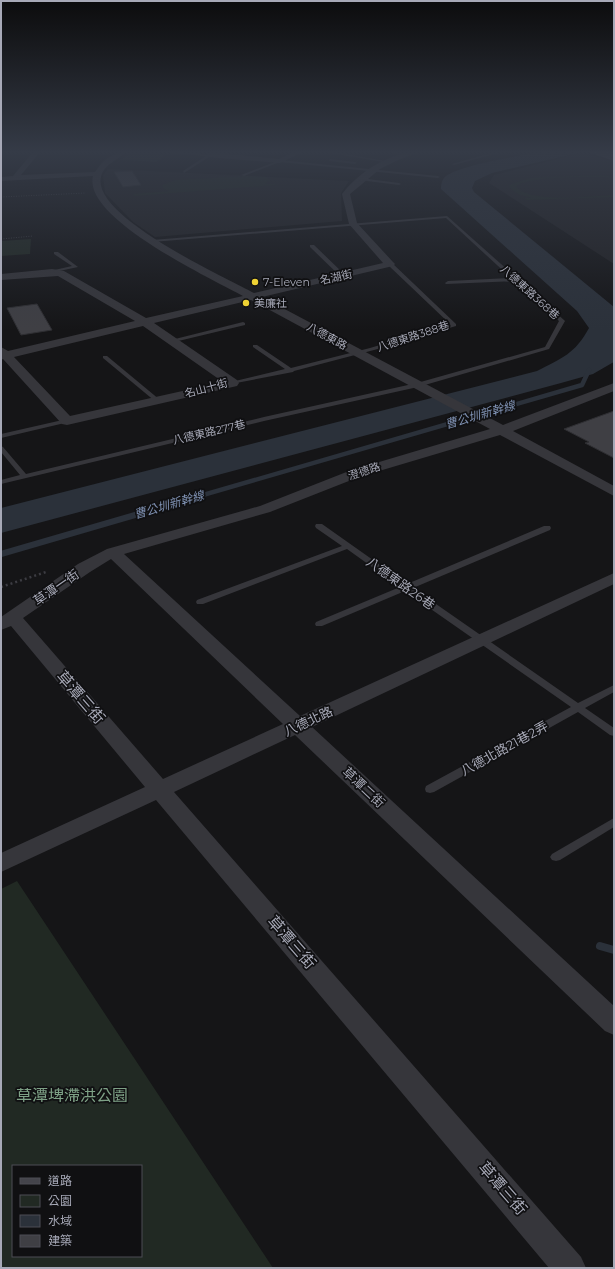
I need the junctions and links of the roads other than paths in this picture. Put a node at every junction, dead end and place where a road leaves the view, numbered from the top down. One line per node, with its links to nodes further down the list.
1 (113, 211): 4 (street, 八德東路)
2 (349, 211): 3 (street)
3 (352, 224): 4 (lane); 7 (street); 11 (lane, 八德東路368巷)
4 (152, 241): 13 (street, 八德東路)
5 (312, 246): 9 (lane)
6 (56, 253): 8 (lane)
7 (390, 264): 9 (street, 名湖街); 18 (lane, 八德東路388巷)
8 (52, 272): 10 (street, 名山十街); 14 (street, 名山十街)
9 (343, 276): 13 (street, 名湖街)
10 (1, 277)
11 (516, 279): 12 (lane); 23 (lane, 八德東路368巷)
12 (448, 283)
13 (253, 296): 14 (street, 名湖街); 18 (street, 八德東路)
14 (143, 322): 16 (street, 名山十街); 19 (street, 名湖街)
15 (242, 324): 16 (lane)
16 (170, 341): 22 (street, 名山十街)
17 (255, 346): 21 (lane)
18 (360, 353): 21 (lane); 23 (street, 八德東路)
19 (2, 354): 26 (street)
20 (105, 357): 25 (lane)
21 (291, 371): 22 (lane)
22 (233, 383): 25 (street, 名山十街)
23 (418, 385): 27 (street, 八德東路); 30 (lane, 八德東路277巷)
24 (614, 387): 27 (street, 澄德路)
25 (158, 401): 26 (street, 名山十街)
26 (67, 421): 28 (lane)
27 (502, 430): 32 (street, 八德東路); 36 (street, 澄德路)
28 (1, 436)
29 (1, 448): 30 (lane)
30 (24, 476): 31 (lane, 八德東路277巷)
31 (1, 482)
32 (614, 492)
33 (319, 526): 35 (lane, 八德東路26巷)
34 (547, 528): 38 (lane)
35 (348, 546): 38 (lane, 八德東路26巷); 39 (lane)
36 (113, 552): 40 (street, 草潭一街); 45 (street, 草潭二街)
37 (614, 578): 42 (street, 八德北路)
38 (406, 587): 41 (lane); 42 (lane, 八德東路26巷)
39 (200, 602)
40 (6, 621): 48 (street, 草潭三街)
41 (319, 624)
42 (482, 640): 44 (lane, 八德東路26巷); 45 (street, 八德北路)
43 (614, 688): 44 (lane, 八德北路21巷2弄)
44 (577, 707): 46 (lane, 八德東路26巷); 47 (lane, 八德北路21巷2弄)
45 (297, 725): 48 (street, 八德北路); 52 (street, 草潭二街)
46 (614, 733)
47 (430, 789)
48 (161, 790): 51 (street, 八德北路); 53 (street, 草潭三街)
49 (614, 822): 50 (lane)
50 (556, 856)
51 (1, 863)
52 (614, 1023)
53 (570, 1268)

